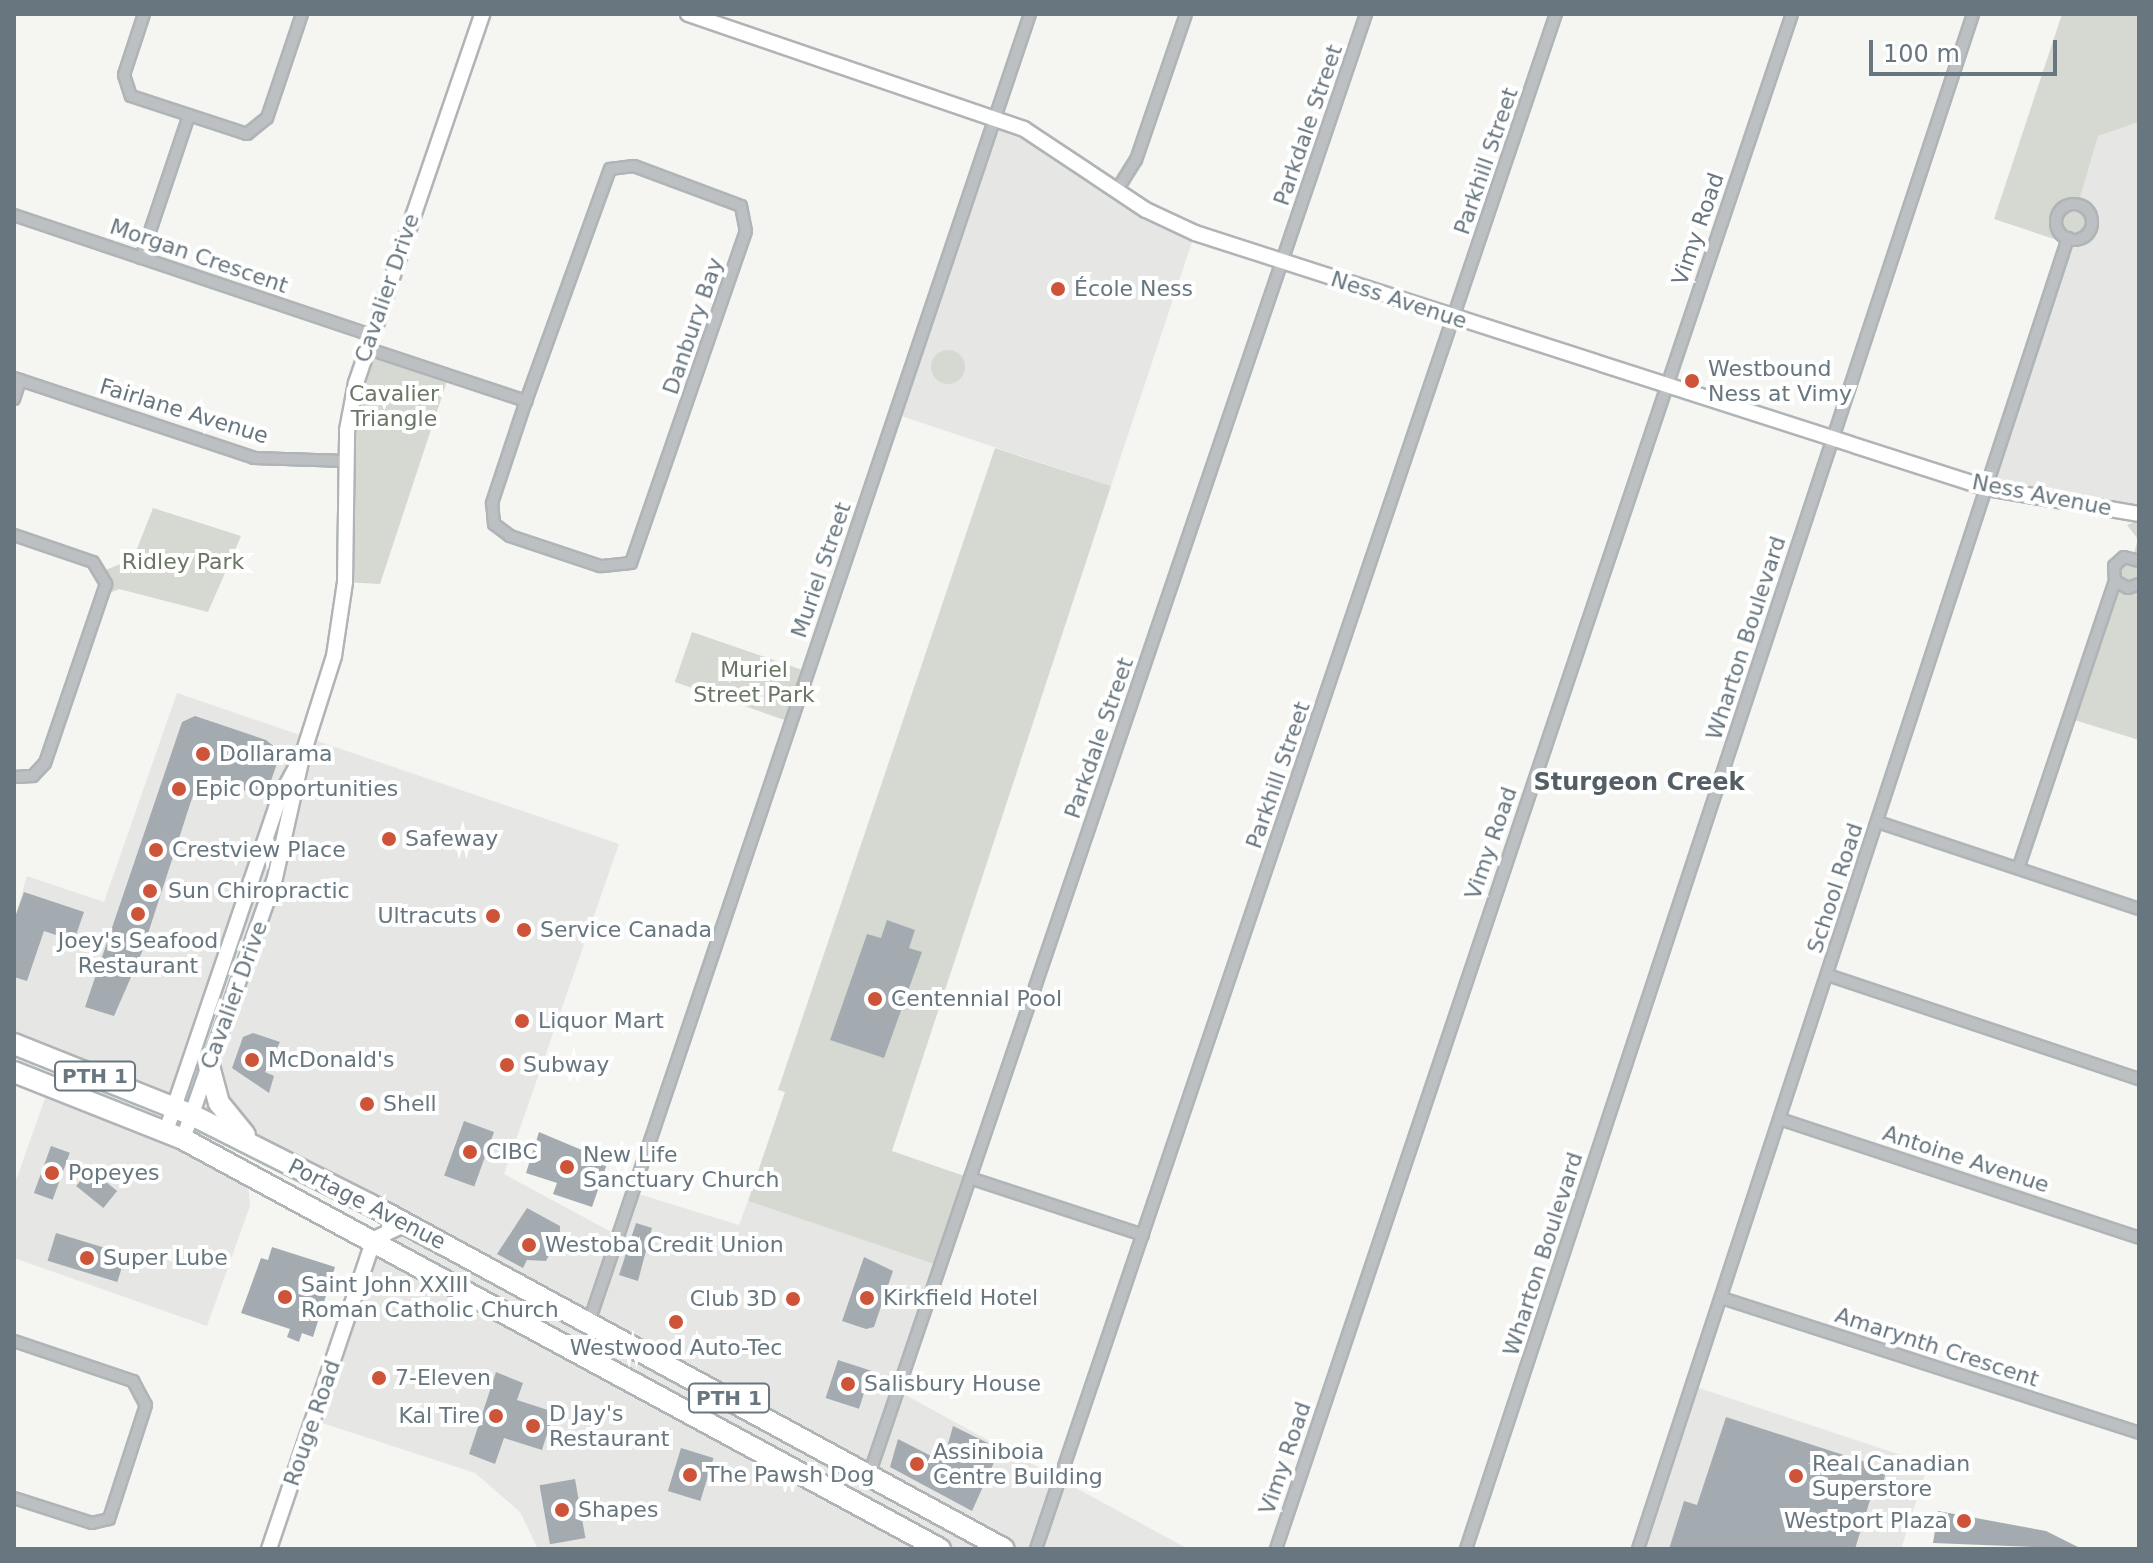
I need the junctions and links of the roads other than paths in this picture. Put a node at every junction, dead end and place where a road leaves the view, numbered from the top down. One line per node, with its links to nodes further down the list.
1 (144, 14): 11 (street)
2 (302, 14): 11 (street)
3 (482, 14): 19 (street, Cavalier Drive)
4 (688, 14): 12 (street, Ness Avenue)
5 (1030, 14): 12 (street, Muriel Street)
6 (1186, 14): 13 (street)
7 (1366, 14): 17 (street, Parkdale Street)
8 (1556, 14): 18 (street, Parkhill Street)
9 (1792, 14): 21 (street, Vimy Road)
10 (1973, 14): 24 (street, Wharton Boulevard)
11 (188, 118): 16 (street)
12 (994, 119): 13 (street, Ness Avenue); 54 (street, Muriel Street)
13 (1117, 190): 17 (street, Ness Avenue)
14 (14, 215): 16 (street, Morgan Crescent)
15 (2068, 238): 26 (street, School Road)
16 (141, 258): 19 (street, Morgan Crescent)
17 (1283, 261): 18 (street, Ness Avenue); 46 (street, Parkdale Street)
18 (1453, 318): 21 (street, Ness Avenue); 50 (street, Parkhill Street)
19 (368, 341): 23 (street); 25 (street, Cavalier Drive)
20 (17, 379): 22 (street); 25 (street, Fairlane Avenue)
21 (1667, 381): 24 (street, Ness Avenue); 63 (street, Vimy Road)
22 (14, 399)
23 (526, 401): 23 (street, Danbury Bay)
24 (1833, 437): 26 (street, Ness Avenue); 64 (street, Wharton Boulevard)
25 (346, 461): 32 (street, Cavalier Drive)
26 (1987, 488): 27 (street, Ness Avenue); 34 (street, School Road)
27 (2139, 514)
28 (14, 535): 33 (street)
29 (2139, 561): 30 (street)
30 (2115, 581): 31 (street); 35 (street)
31 (2139, 584)
32 (302, 757): 39 (street, Cavalier Drive); 42 (street, Cavalier Drive)
33 (14, 777)
34 (1878, 822): 35 (street); 37 (street, School Road)
35 (2019, 866): 36 (street)
36 (2139, 909)
37 (1828, 975): 41 (street); 43 (street, School Road)
38 (14, 1044): 42 (highway, Portage Avenue / PTH 1)
39 (209, 1066): 42 (street, Cavalier Drive); 45 (highway)
40 (14, 1072): 44 (highway, Portage Avenue / PTH 1)
41 (2139, 1079)
42 (183, 1111): 44 (street, Cavalier Drive); 45 (highway, Portage Avenue / PTH 1)
43 (1780, 1119): 51 (street, Antoine Avenue); 53 (street, School Road)
44 (174, 1135): 48 (highway, Portage Avenue / PTH 1)
45 (260, 1149): 47 (highway, Portage Avenue / PTH 1)
46 (970, 1178): 50 (street); 57 (street, Parkdale Street)
47 (387, 1214): 48 (highway); 49 (highway, Portage Avenue / PTH 1)
48 (342, 1222): 52 (highway, Portage Avenue / PTH 1)
49 (406, 1224): 52 (street); 54 (highway, Portage Avenue / PTH 1)
50 (1143, 1235): 62 (street, Parkhill Street)
51 (2139, 1238)
52 (374, 1239): 59 (street, Rouge Road); 60 (highway, Portage Avenue / PTH 1)
53 (1722, 1298): 56 (street, Amarynth Crescent); 65 (street, School Road)
54 (589, 1322): 57 (highway, Portage Avenue / PTH 1)
55 (14, 1341): 58 (street)
56 (2139, 1433)
57 (869, 1475): 61 (highway, Portage Avenue / PTH 1)
58 (14, 1498)
59 (269, 1549)
60 (940, 1549)
61 (1004, 1549)
62 (1036, 1549)
63 (1276, 1549)
64 (1466, 1549)
65 (1638, 1549)

